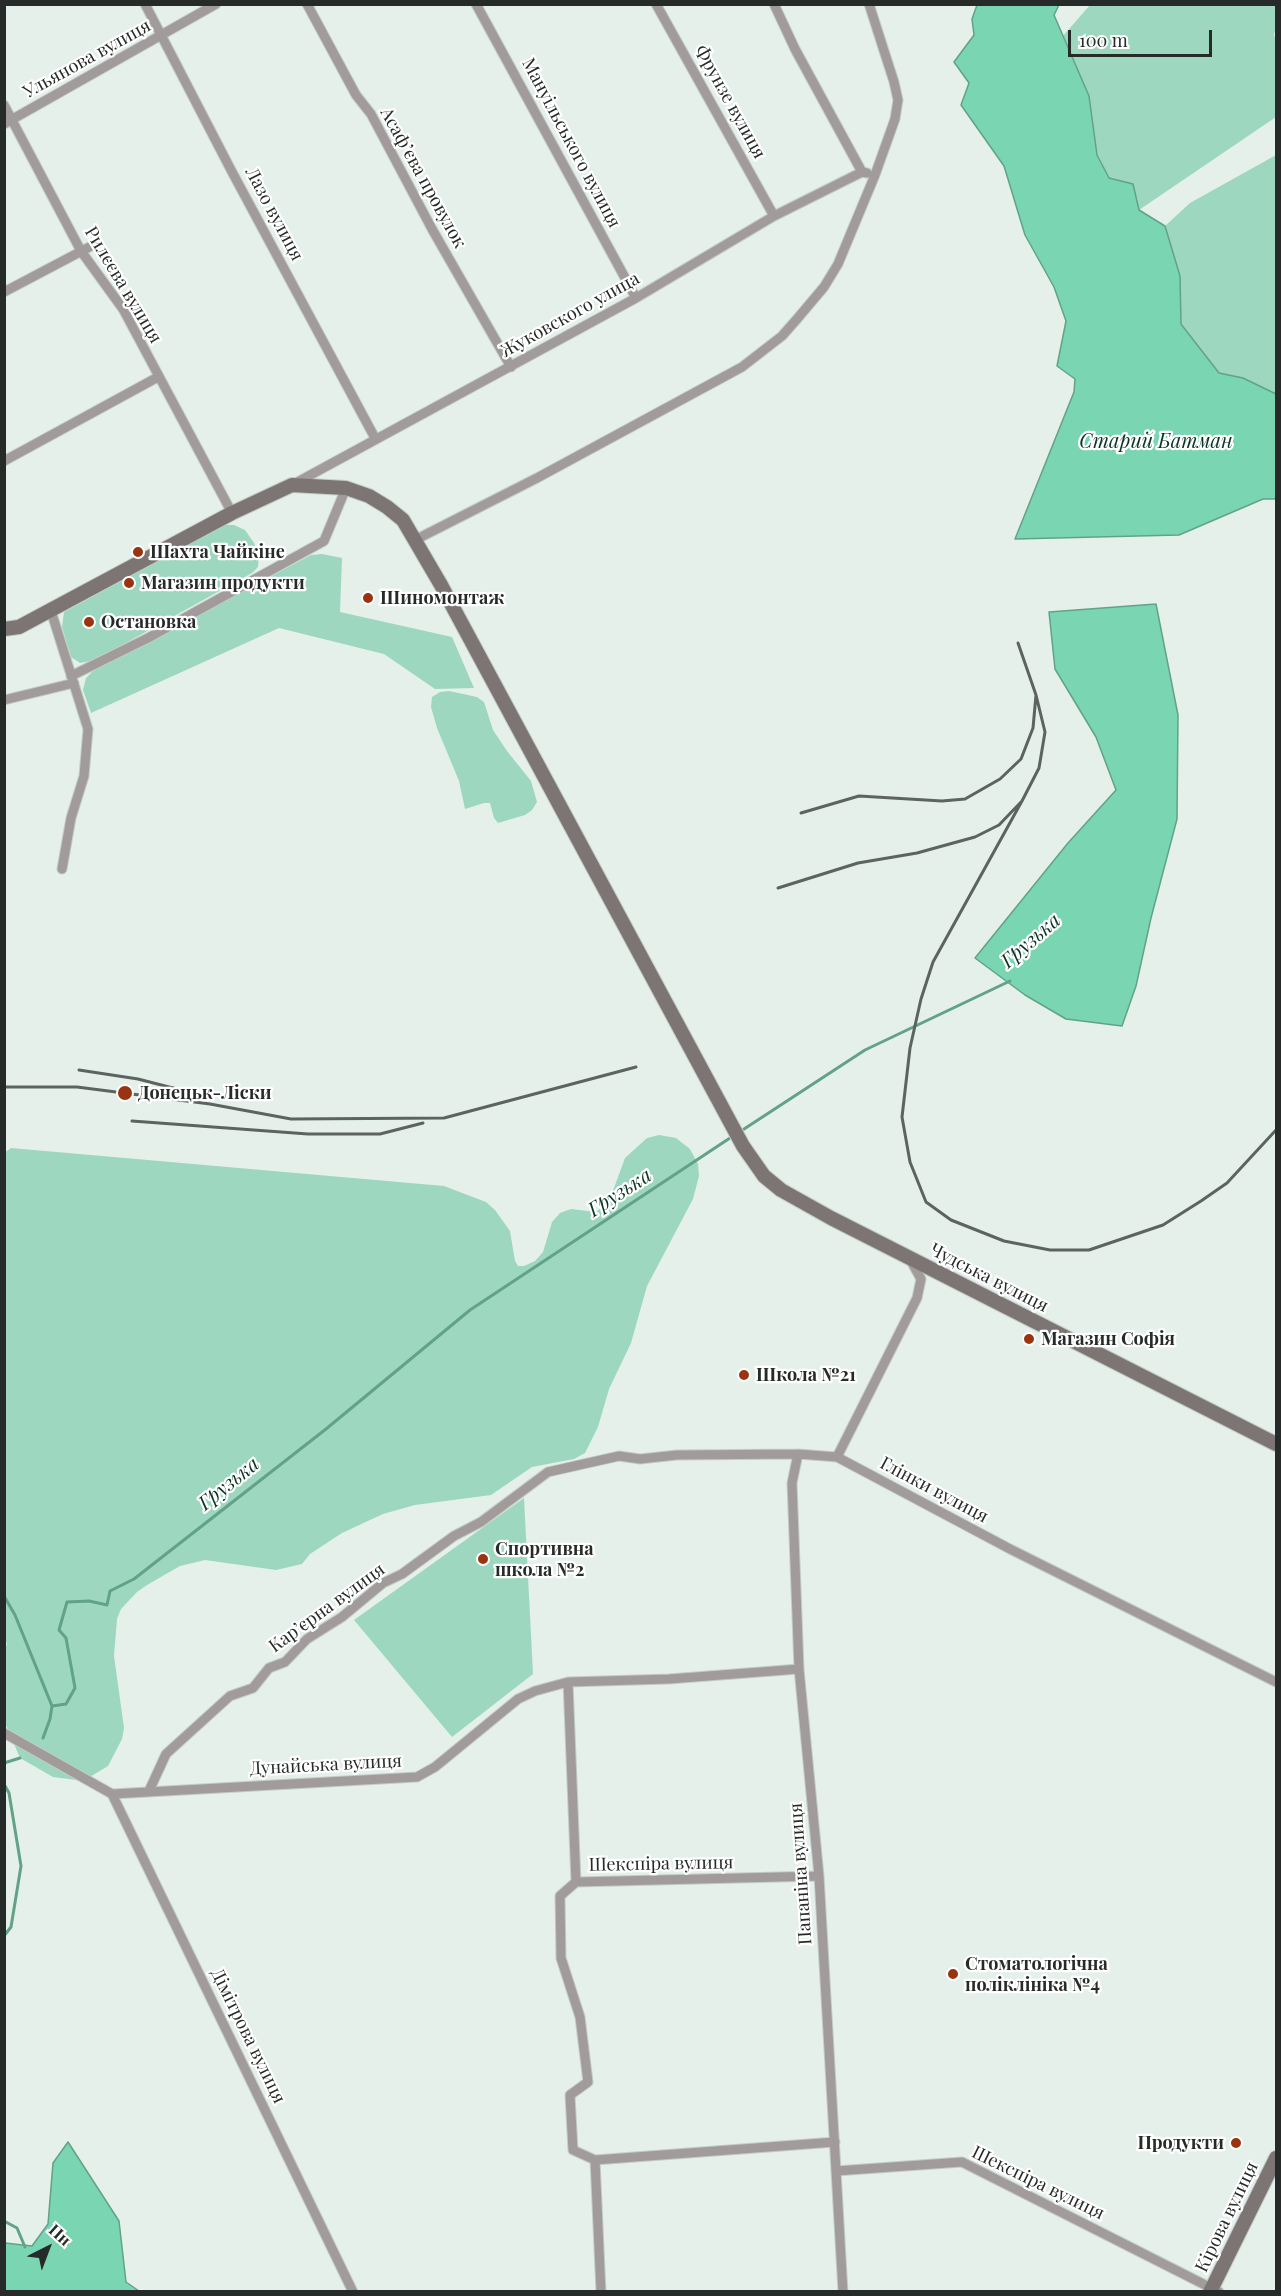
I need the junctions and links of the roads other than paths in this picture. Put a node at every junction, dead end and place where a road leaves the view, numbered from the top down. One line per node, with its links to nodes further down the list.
1 (145, 4): 8 (street, Лазо вулиця)
2 (216, 4): 8 (street, Ульянова вулиця)
3 (307, 4): 18 (street, Асаф’єва провулок)
4 (476, 4): 17 (street, Мануільського вулиця)
5 (656, 4): 13 (street, Фрунзе вулиця)
6 (774, 4): 11 (street)
7 (869, 4): 12 (street)
8 (162, 36): 10 (street, Ульянова вулиця); 20 (street, Лазо вулиця)
9 (4, 105): 10 (street, Рилєєва вулиця)
10 (8, 122): 15 (street, Рилєєва вулиця)
11 (862, 172): 12 (street); 13 (street, Жуковского улица)
12 (875, 175): 25 (street)
13 (774, 216): 17 (street, Жуковского улица)
14 (95, 244): 15 (street)
15 (81, 251): 16 (street); 19 (street, Рилєєва вулиця)
16 (4, 292)
17 (636, 298): 18 (street, Жуковского улица)
18 (511, 367): 20 (street, Жуковского улица)
19 (158, 377): 21 (street); 24 (street, Рилєєва вулиця)
20 (375, 438): 22 (street, Жуковского улица)
21 (4, 461)
22 (292, 485): 23 (street, Чудська вулиця); 24 (street)
23 (346, 488): 25 (street, Чудська вулиця); 28 (street)
24 (232, 513): 26 (street)
25 (415, 540): 31 (street, Чудська вулиця)
26 (51, 611): 27 (street); 28 (street)
27 (4, 629)
28 (73, 679): 29 (street); 30 (street)
29 (4, 700)
30 (62, 869)
31 (910, 1258): 32 (street, Чудська вулиця); 34 (street)
32 (1276, 1444)
33 (798, 1454): 34 (street, Глінки вулиця); 35 (street, Глінки вулиця); 36 (street, Папаніна вулиця)
34 (837, 1457): 38 (street, Глінки вулиця)
35 (548, 1472): 40 (street, Кар’єрна вулиця)
36 (800, 1669): 37 (street, Дунайська вулиця); 42 (street, Папаніна вулиця)
37 (568, 1682): 40 (street, Дунайська вулиця); 43 (street)
38 (1276, 1682)
39 (4, 1733): 41 (street)
40 (149, 1791): 41 (street, Дунайська вулиця)
41 (112, 1794): 50 (street, Дімітрова вулиця)
42 (819, 1876): 43 (street, Шекспіра вулиця); 44 (street, Папаніна вулиця)
43 (576, 1882): 46 (street)
44 (835, 2142): 46 (street); 47 (street, Папаніна вулиця)
45 (1276, 2158): 48 (street, Кірова вулиця)
46 (595, 2160): 51 (street)
47 (836, 2171): 48 (street, Шекспіра вулиця); 49 (street, Папаніна вулиця)
48 (1214, 2290)
49 (843, 2291): 52 (street, Папаніна вулиця)
50 (354, 2292)
51 (601, 2292)
52 (837, 2292)

